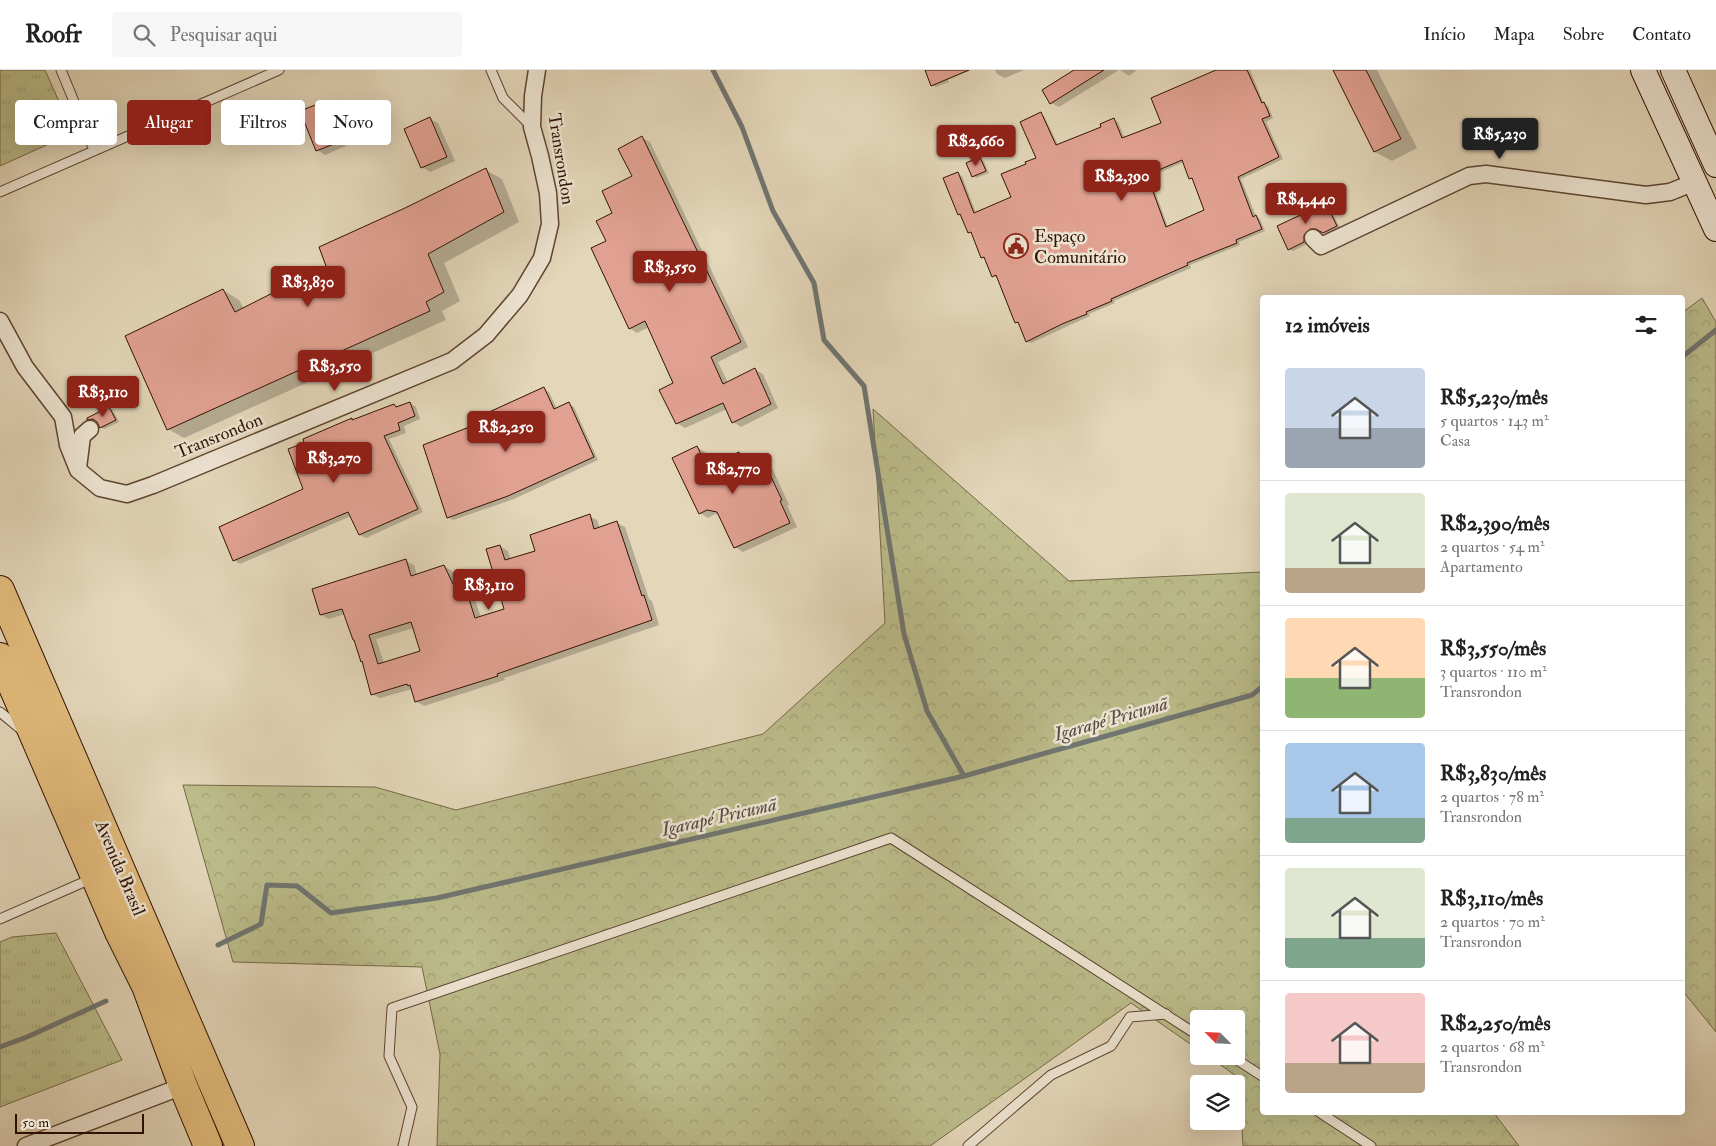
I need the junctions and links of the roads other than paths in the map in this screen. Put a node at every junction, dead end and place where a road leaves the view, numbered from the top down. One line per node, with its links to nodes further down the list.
1 (61, 70): 9 (lane)
2 (280, 70): 7 (lane)
3 (491, 70): 8 (lane)
4 (537, 70): 8 (street, Transrondon)
5 (1643, 70): 11 (street)
6 (1673, 70): 10 (street)
7 (259, 74): 9 (lane)
8 (532, 127): 17 (street, Transrondon)
9 (94, 150): 12 (lane)
10 (1716, 164)
11 (1694, 182): 13 (street); 14 (street)
12 (0, 192)
13 (1716, 229)
14 (1313, 238)
15 (0, 321): 17 (street, Transrondon)
16 (90, 429): 17 (street)
17 (78, 470)
18 (0, 590): 32 (highway, Avenida Brasil)
19 (0, 657): 21 (highway, Avenida Brasil)
20 (0, 712): 21 (lane)
21 (38, 744): 22 (highway, Avenida Brasil)
22 (95, 876): 23 (lane); 28 (highway, Avenida Brasil)
23 (0, 919)
24 (1166, 1014): 25 (lane); 33 (lane); 34 (lane)
25 (1190, 1030)
26 (1245, 1065): 27 (lane)
27 (1260, 1075)
28 (183, 1086): 30 (street); 31 (highway, Avenida Brasil)
29 (1324, 1115): 35 (lane)
30 (26, 1146)
31 (208, 1146)
32 (240, 1146)
33 (403, 1146)
34 (968, 1146)
35 (1371, 1146)

